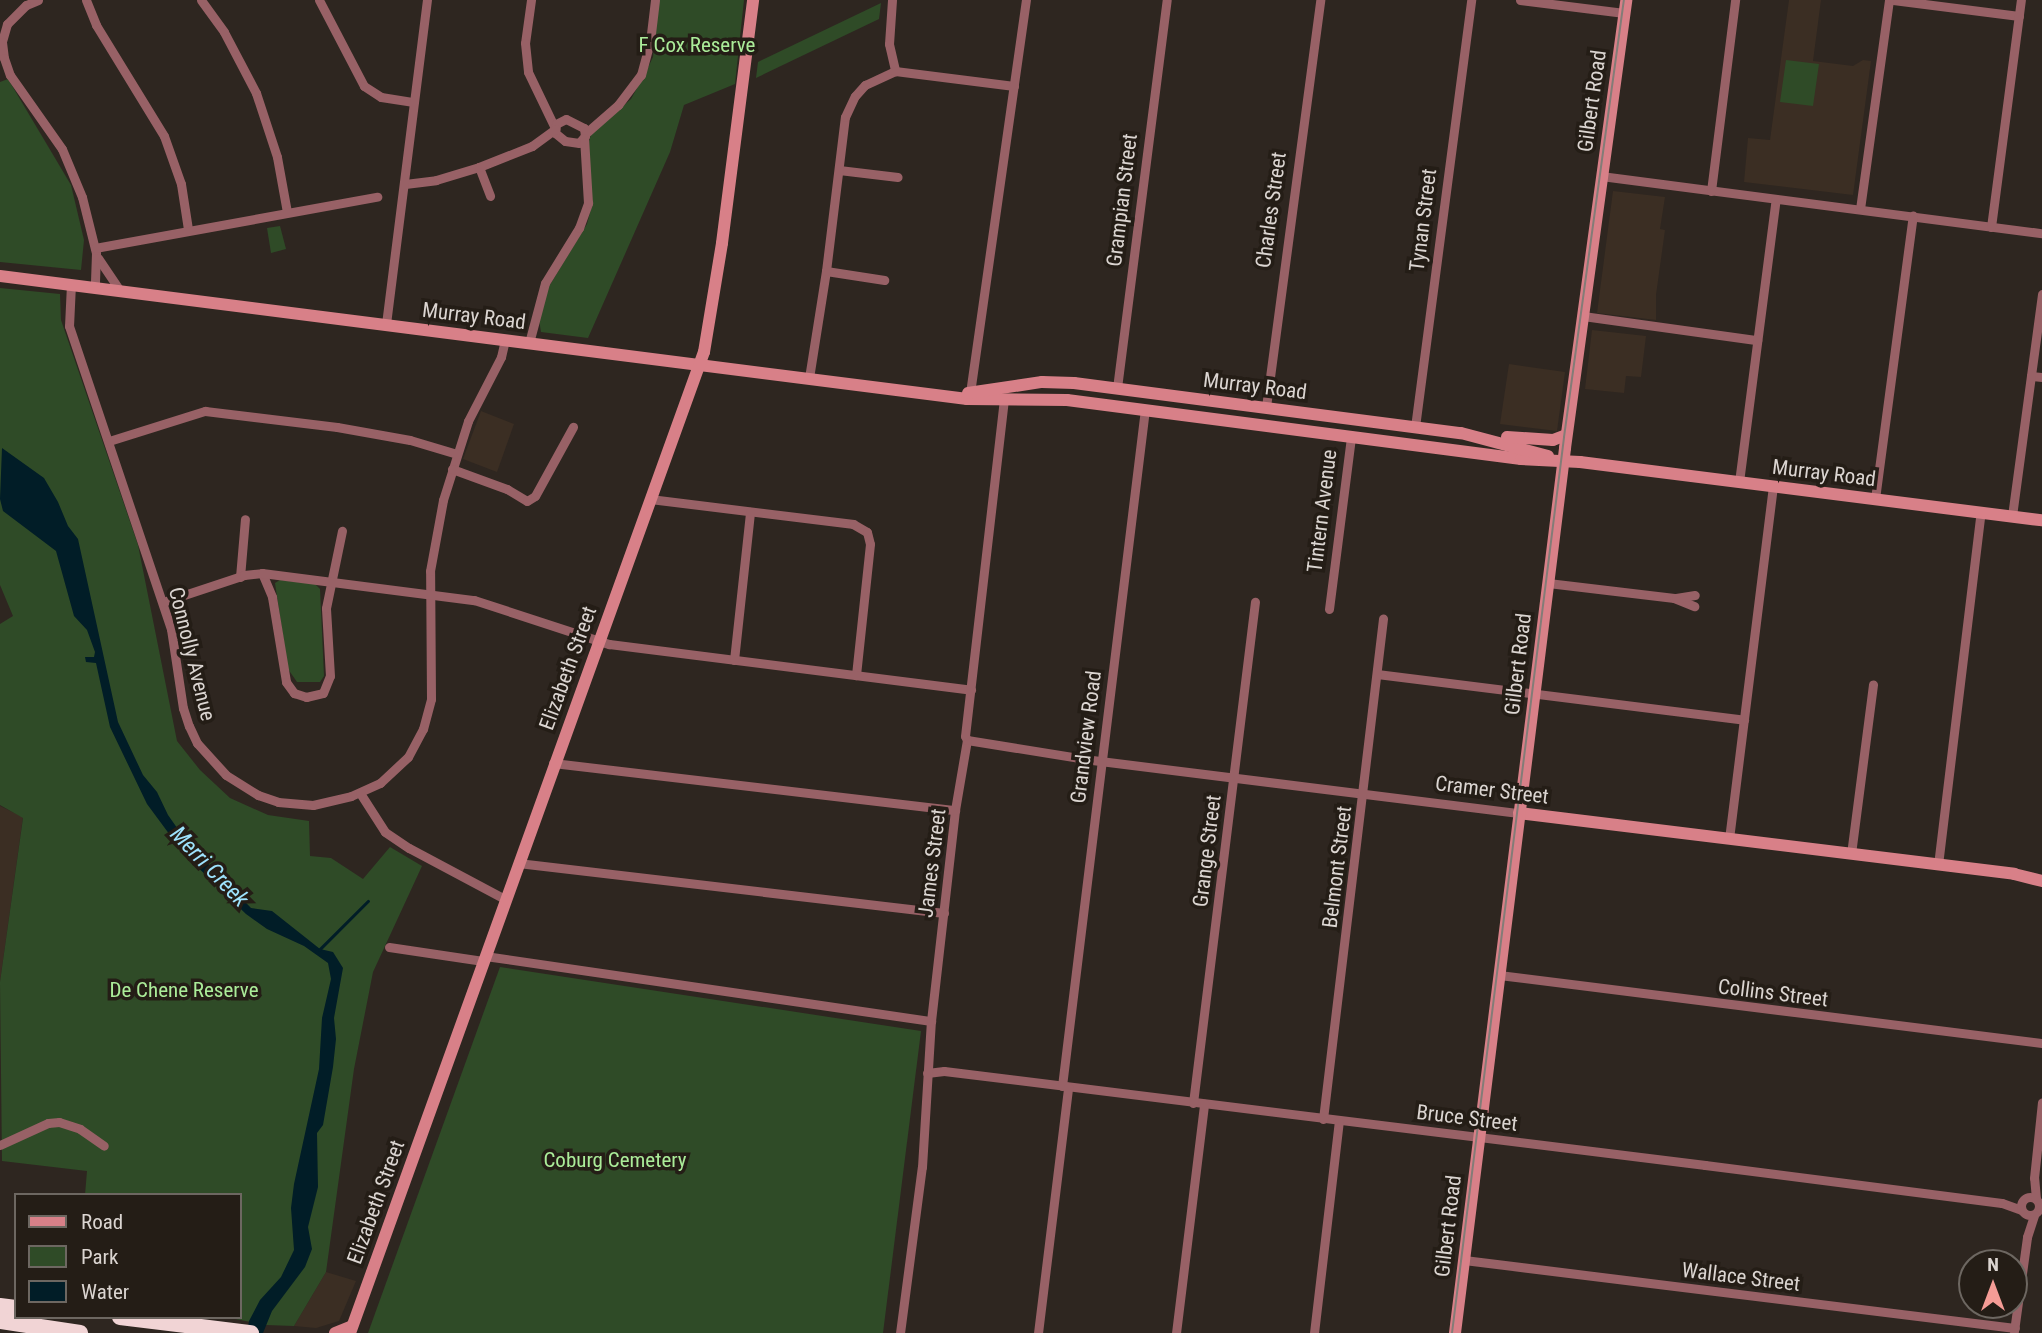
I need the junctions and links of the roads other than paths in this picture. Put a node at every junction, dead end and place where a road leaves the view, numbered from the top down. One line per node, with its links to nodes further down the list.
1 (38, 0): 48 (street)
2 (86, 0): 46 (street)
3 (201, 0): 43 (street)
4 (319, 0): 23 (street)
5 (427, 0): 23 (street)
6 (531, 0): 22 (street)
7 (654, 0): 24 (street)
8 (754, 0): 61 (main road, Elizabeth Street)
9 (892, 0): 20 (street)
10 (1026, 0): 21 (street)
11 (1167, 0): 65 (street, Grampian Street)
12 (1320, 0): 71 (street, Charles Street)
13 (1471, 0): 76 (street, Tynan Street)
14 (1520, 0): 18 (street)
15 (1735, 0): 38 (street)
16 (1891, 0): 19 (street); 42 (street)
17 (2021, 0): 19 (street)
18 (1625, 6): 35 (main road, Gilbert Road)
19 (2019, 16): 45 (street)
20 (895, 71): 21 (street); 34 (street)
21 (1014, 86): 67 (street)
22 (544, 101): 25 (street); 27 (street)
23 (414, 102): 37 (street)
24 (609, 111): 26 (street); 28 (street)
25 (566, 119): 26 (street); 27 (street)
26 (579, 123): 28 (street)
27 (555, 128): 29 (street); 31 (street)
28 (585, 136): 30 (street); 33 (street)
29 (561, 139): 30 (street); 31 (street)
30 (571, 143): 33 (street)
31 (532, 146): 32 (street)
32 (479, 167): 37 (street); 39 (street)
33 (587, 170): 60 (street)
34 (839, 170): 36 (street); 49 (street)
35 (1601, 176): 38 (street); 56 (main road, Gilbert Road)
36 (898, 177)
37 (405, 184): 57 (street)
38 (1710, 191): 41 (street)
39 (490, 195)
40 (377, 197): 43 (street)
41 (1776, 199): 42 (street); 59 (street)
42 (1860, 209): 44 (street)
43 (287, 212): 46 (street)
44 (1913, 216): 45 (street); 88 (street)
45 (1991, 227): 47 (street)
46 (188, 229): 48 (street)
47 (2042, 233)
48 (95, 251): 53 (street); 54 (street)
49 (826, 271): 51 (street); 64 (street)
50 (0, 276): 52 (main road, Murray Road)
51 (884, 280)
52 (71, 284): 53 (main road, Murray Road); 80 (street, Connolly Avenue)
53 (95, 286): 54 (main road, Murray Road)
54 (119, 289): 57 (main road, Murray Road)
55 (2042, 294): 62 (street)
56 (1583, 316): 59 (street); 78 (main road, Gilbert Road)
57 (386, 324): 58 (main road, Murray Road)
58 (505, 340): 60 (main road, Murray Road); 82 (street, Connolly Avenue)
59 (1757, 340): 85 (street)
60 (529, 343): 61 (main road, Murray Road)
61 (700, 365): 64 (main road, Murray Road); 87 (main road, Elizabeth Street)
62 (2031, 376): 63 (street); 91 (street)
63 (2042, 377)
64 (809, 378): 68 (main road, Murray Road)
65 (1116, 388): 66 (main road, Murray Road); 67 (main road, Murray Road); 70 (main road, Grampian Street)
66 (1148, 392): 71 (main road, Murray Road); 72 (main road, Grandview Road)
67 (970, 393): 68 (main road, Murray Road)
68 (943, 395): 69 (main road, Murray Road)
69 (1004, 398): 70 (main road, Murray Road); 112 (street, James Street)
70 (1114, 405): 72 (main road, Murray Road)
71 (1266, 407): 73 (main road, Murray Road); 74 (main road, Charles Street)
72 (1145, 410): 74 (main road, Murray Road); 116 (street, Grandview Road)
73 (1354, 419): 76 (main road, Murray Road); 79 (main road, Tintern Avenue)
74 (1263, 426): 79 (main road, Murray Road)
75 (573, 427): 84 (street)
76 (1415, 427): 77 (main road, Murray Road); 81 (main road, Tynan Street)
77 (1461, 433): 78 (main road); 83 (main road, Murray Road)
78 (1566, 435): 83 (main road, Gilbert Road)
79 (1351, 438): 81 (main road, Murray Road); 105 (street, Tintern Avenue)
80 (109, 441): 82 (street); 102 (street, Connolly Avenue)
81 (1413, 445): 83 (main road, Murray Road)
82 (457, 454): 84 (street, Connolly Avenue)
83 (1561, 460): 85 (main road, Murray Road); 98 (main road, Gilbert Road)
84 (452, 469): 99 (street, Connolly Avenue)
85 (1738, 482): 86 (main road, Murray Road)
86 (1773, 486): 88 (main road, Murray Road); 114 (street)
87 (650, 499): 89 (street); 107 (main road, Elizabeth Street)
88 (1875, 499): 90 (main road, Murray Road)
89 (750, 512): 108 (street); 110 (street)
90 (1981, 512): 91 (main road, Murray Road); 126 (street)
91 (2012, 516): 93 (main road, Murray Road)
92 (245, 519): 96 (street)
93 (2042, 520)
94 (342, 531): 97 (street)
95 (262, 573): 96 (street); 97 (street); 97 (street)
96 (240, 577): 102 (street)
97 (331, 581): 99 (street)
98 (1548, 583): 101 (street); 113 (main road, Gilbert Road)
99 (429, 594): 107 (street); 119 (street, Connolly Avenue)
100 (1695, 595): 101 (street)
101 (1674, 598): 104 (street)
102 (163, 602): 119 (street, Connolly Avenue)
103 (1255, 603): 118 (street, Grange Street)
104 (1694, 606)
105 (1329, 609)
106 (1383, 619): 109 (street, Belmont Street)
107 (599, 639): 108 (street); 117 (main road, Elizabeth Street)
108 (734, 660): 110 (street)
109 (1377, 674): 113 (street); 120 (street, Belmont Street)
110 (856, 675): 112 (street)
111 (1872, 684): 124 (street)
112 (971, 690): 115 (street, James Street)
113 (1534, 694): 114 (street); 122 (main road, Gilbert Road)
114 (1744, 720): 123 (street)
115 (967, 740): 116 (street, Cramer Street); 121 (street, James Street)
116 (1101, 761): 118 (street, Cramer Street); 138 (street, Grandview Road)
117 (554, 763): 121 (street); 125 (main road, Elizabeth Street)
118 (1233, 776): 120 (street, Cramer Street); 140 (street, Grange Street)
119 (360, 793): 130 (street)
120 (1363, 794): 122 (street, Cramer Street); 142 (street, Belmont Street)
121 (955, 810): 131 (street, James Street)
122 (1519, 813): 123 (main road, Cramer Street); 134 (main road, Gilbert Road)
123 (1729, 839): 124 (main road, Cramer Street)
124 (1851, 854): 126 (main road, Cramer Street)
125 (518, 863): 130 (main road, Elizabeth Street); 131 (street)
126 (1938, 865): 127 (main road, Cramer Street)
127 (2014, 874): 128 (main road, Cramer Street); 129 (main road, Cramer Street)
128 (2042, 875)
129 (2042, 881)
130 (505, 899): 133 (main road, Elizabeth Street)
131 (944, 913): 135 (street, James Street)
132 (389, 947): 133 (street)
133 (484, 958): 135 (street); 154 (main road, Elizabeth Street)
134 (1499, 975): 136 (street, Collins Street); 144 (main road, Gilbert Road)
135 (931, 1021): 137 (street, James Street)
136 (2042, 1043)
137 (927, 1073): 138 (street, Bruce Street); 159 (street, James Street)
138 (1065, 1086): 140 (street, Bruce Street); 160 (street, Grandview Road)
139 (2042, 1102): 147 (street)
140 (1192, 1103): 141 (street, Bruce Street)
141 (1203, 1104): 142 (street, Bruce Street); 161 (street)
142 (1322, 1119): 143 (street, Bruce Street)
143 (1339, 1121): 144 (street, Bruce Street); 162 (street)
144 (1479, 1138): 149 (street, Bruce Street); 150 (main road, Gilbert Road)
145 (0, 1145): 146 (street)
146 (104, 1146)
147 (2034, 1178): 148 (street); 149 (street)
148 (2036, 1199): 149 (street, Bruce Street); 149 (street)
149 (2026, 1207): 155 (street)
150 (1464, 1260): 155 (street, Wallace Street); 163 (main road, Gilbert Road)
151 (137, 1319): 157 (highway)
152 (0, 1321): 153 (highway)
153 (29, 1329): 156 (highway)
154 (351, 1330): 158 (main road)
155 (2014, 1331)
156 (81, 1333)
157 (251, 1333)
158 (335, 1333)
159 (900, 1333)
160 (1038, 1333)
161 (1176, 1333)
162 (1314, 1333)
163 (1455, 1333)

